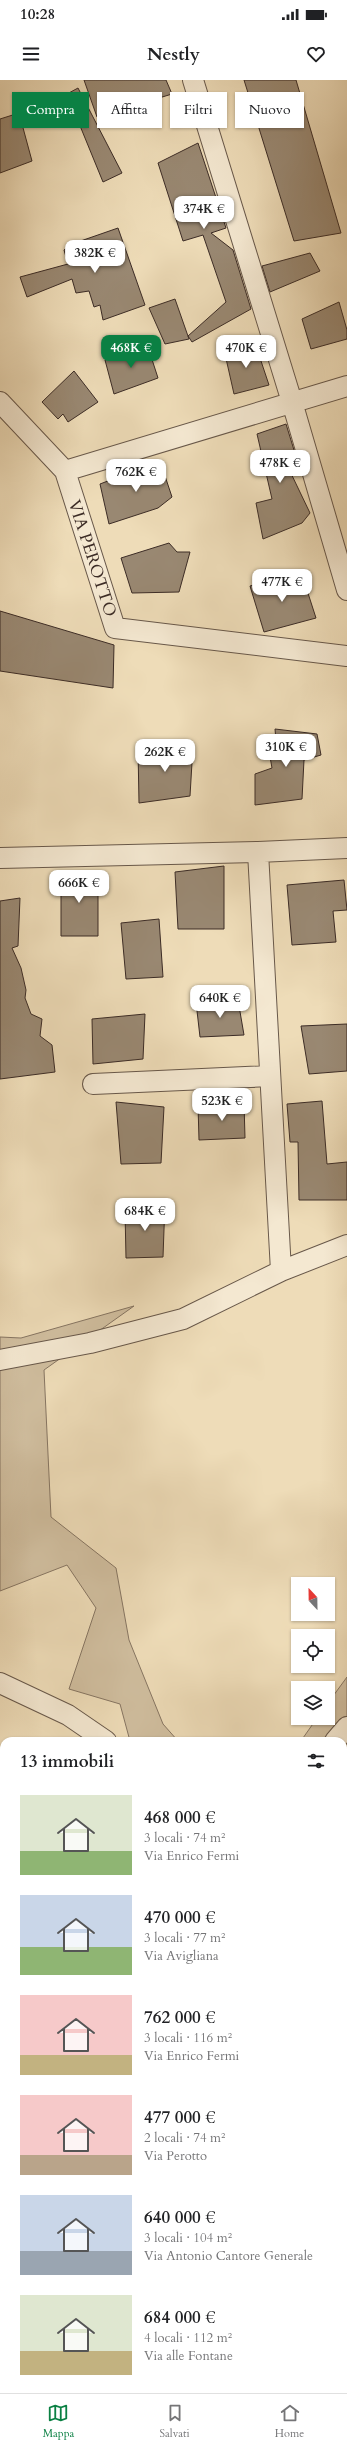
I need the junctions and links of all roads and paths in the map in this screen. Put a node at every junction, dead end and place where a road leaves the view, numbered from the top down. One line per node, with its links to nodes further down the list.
1 (193, 80): 4 (street)
2 (347, 386): 4 (street)
3 (0, 402): 5 (street, VIA PEROTTO)
4 (292, 402): 5 (street); 6 (street)
5 (65, 471): 7 (street, VIA PEROTTO)
6 (347, 590)
7 (347, 656)
8 (347, 848): 9 (street)
9 (258, 852): 10 (street); 11 (street)
10 (0, 858)
11 (270, 1076): 12 (street); 14 (street)
12 (93, 1084)
13 (347, 1245): 14 (street)
14 (281, 1271): 15 (street)
15 (0, 1360)
16 (0, 1683): 18 (street)
17 (347, 1727): 19 (street)
18 (100, 1737)
19 (338, 1737)

